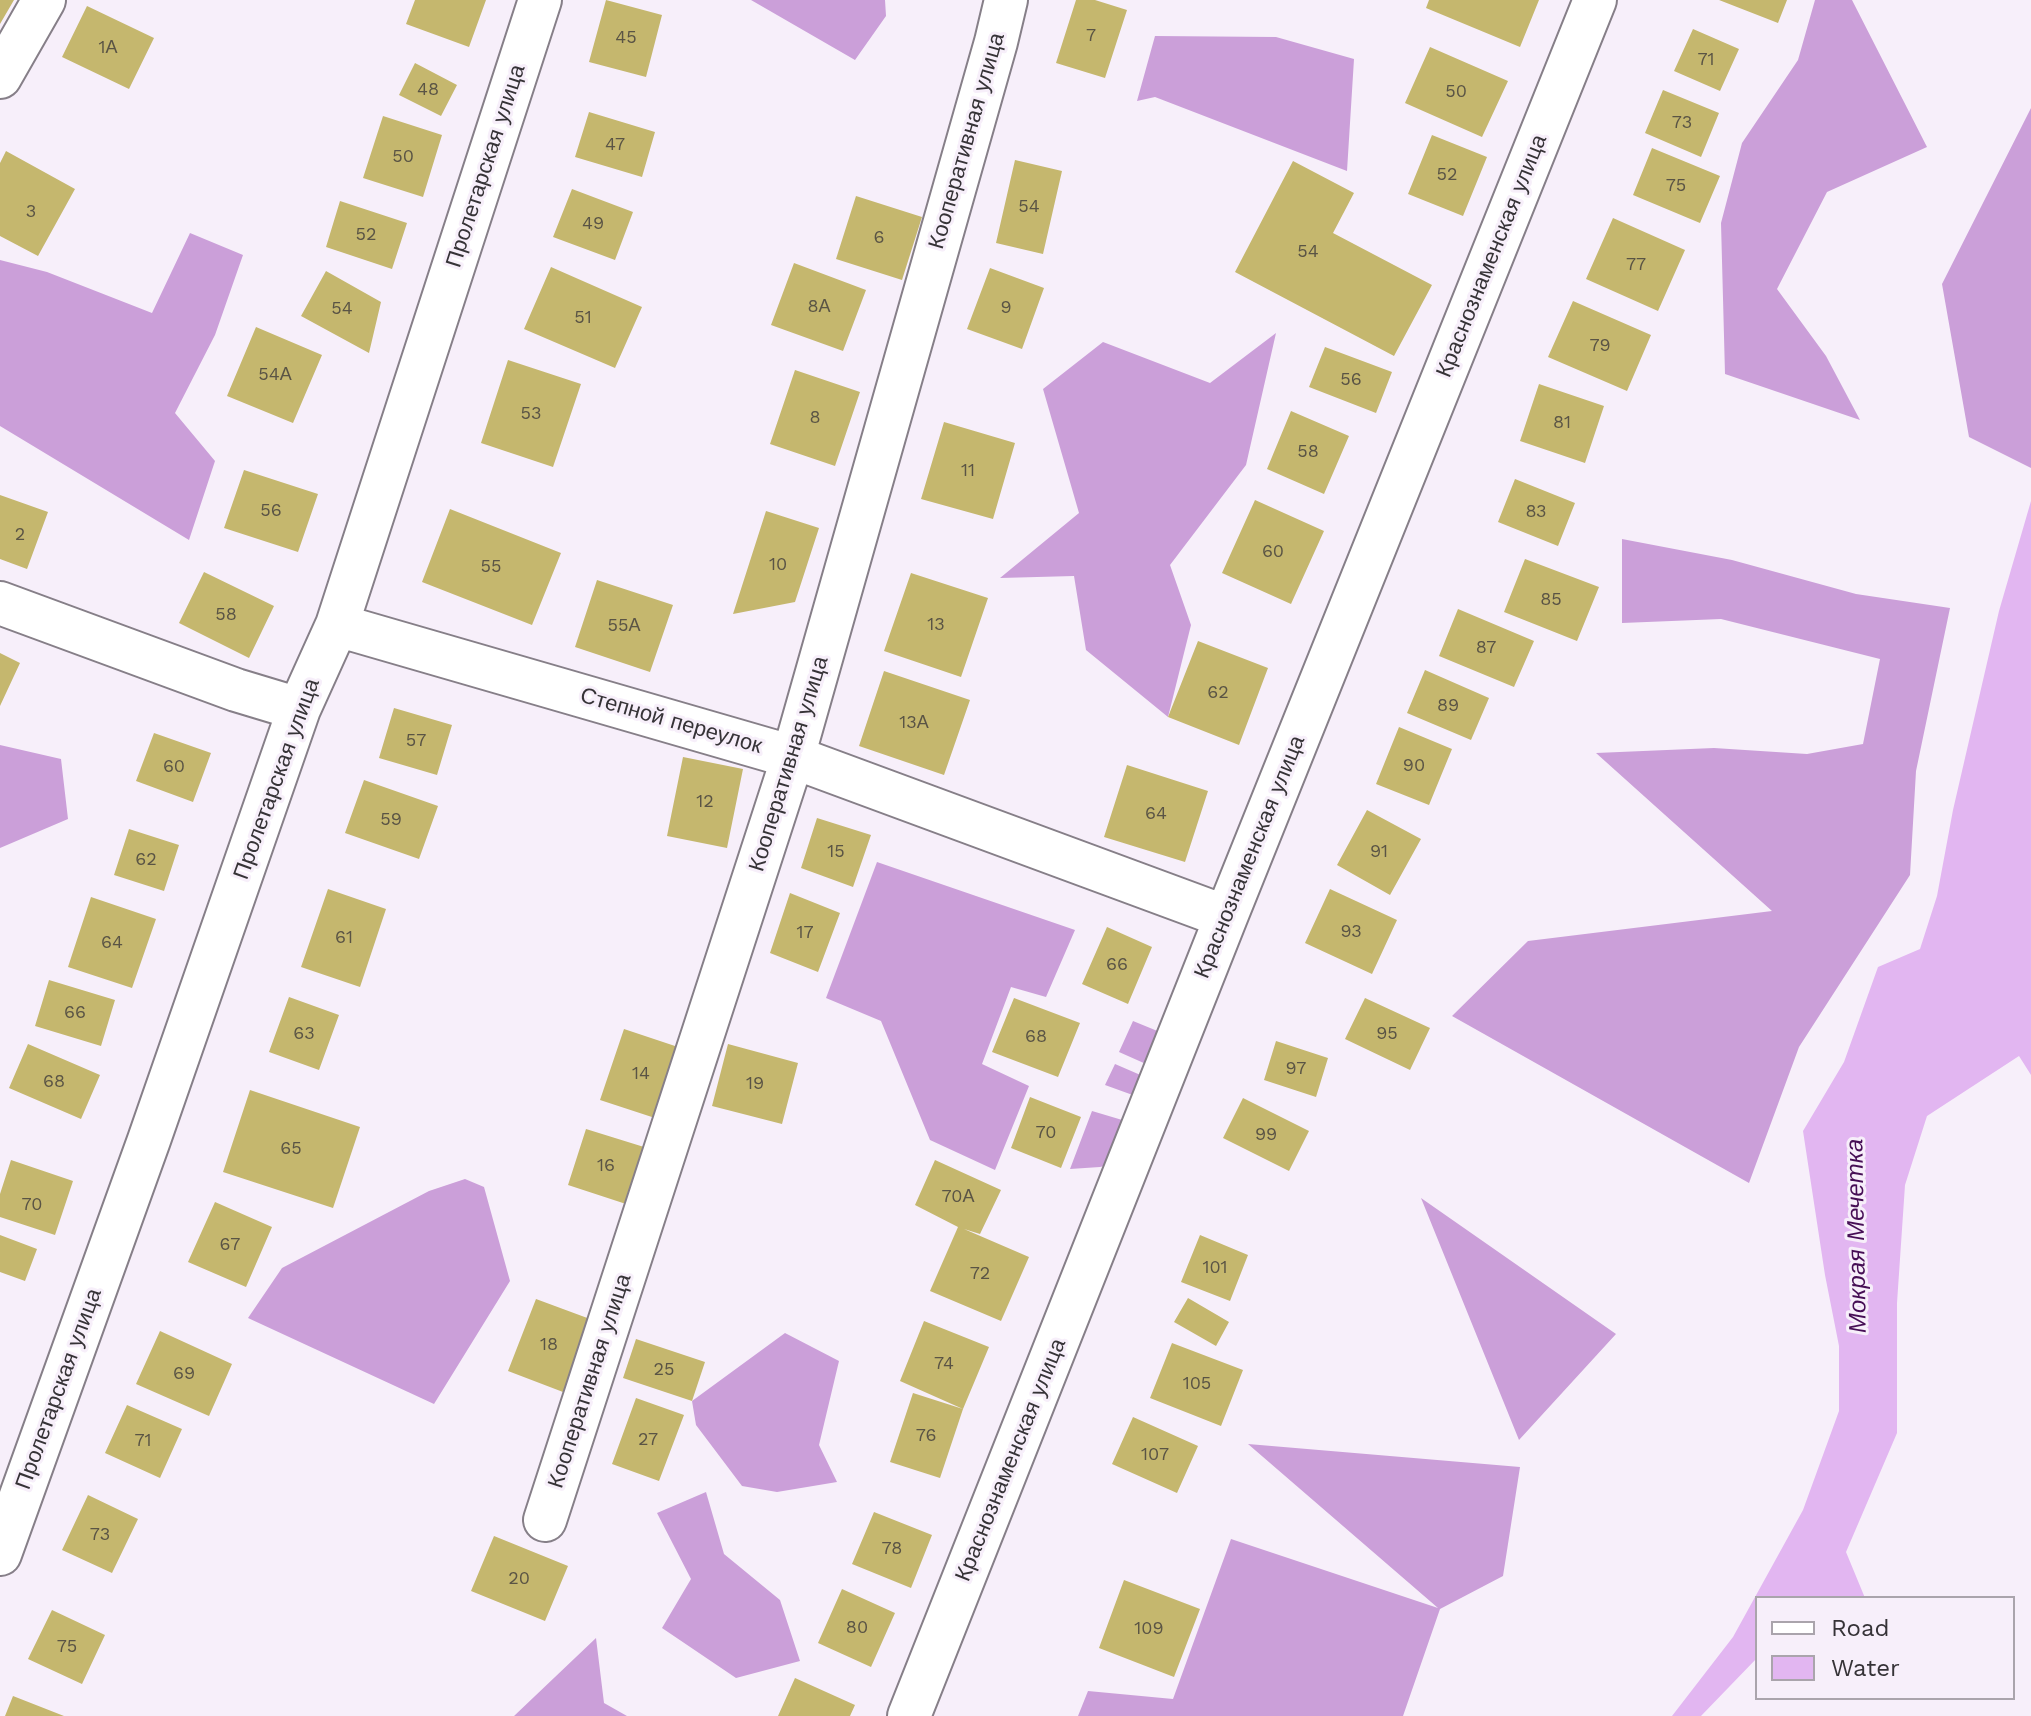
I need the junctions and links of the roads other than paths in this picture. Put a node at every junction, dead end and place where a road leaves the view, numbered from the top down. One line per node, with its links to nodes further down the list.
1 (44, 0): 5 (street)
2 (540, 0): 7 (street, Пролетарская улица)
3 (1006, 0): 9 (street, Кооперативная улица)
4 (1595, 0): 10 (street, Краснознаменская улица)
5 (0, 77)
6 (0, 603): 8 (street)
7 (337, 625): 8 (street, Пролетарская улица); 9 (street, Степной переулок)
8 (299, 709): 12 (street, Пролетарская улица)
9 (793, 757): 10 (street, Степной переулок); 11 (street, Кооперативная улица)
10 (1226, 917): 13 (street, Краснознаменская улица)
11 (545, 1520)
12 (0, 1554)
13 (909, 1716)

